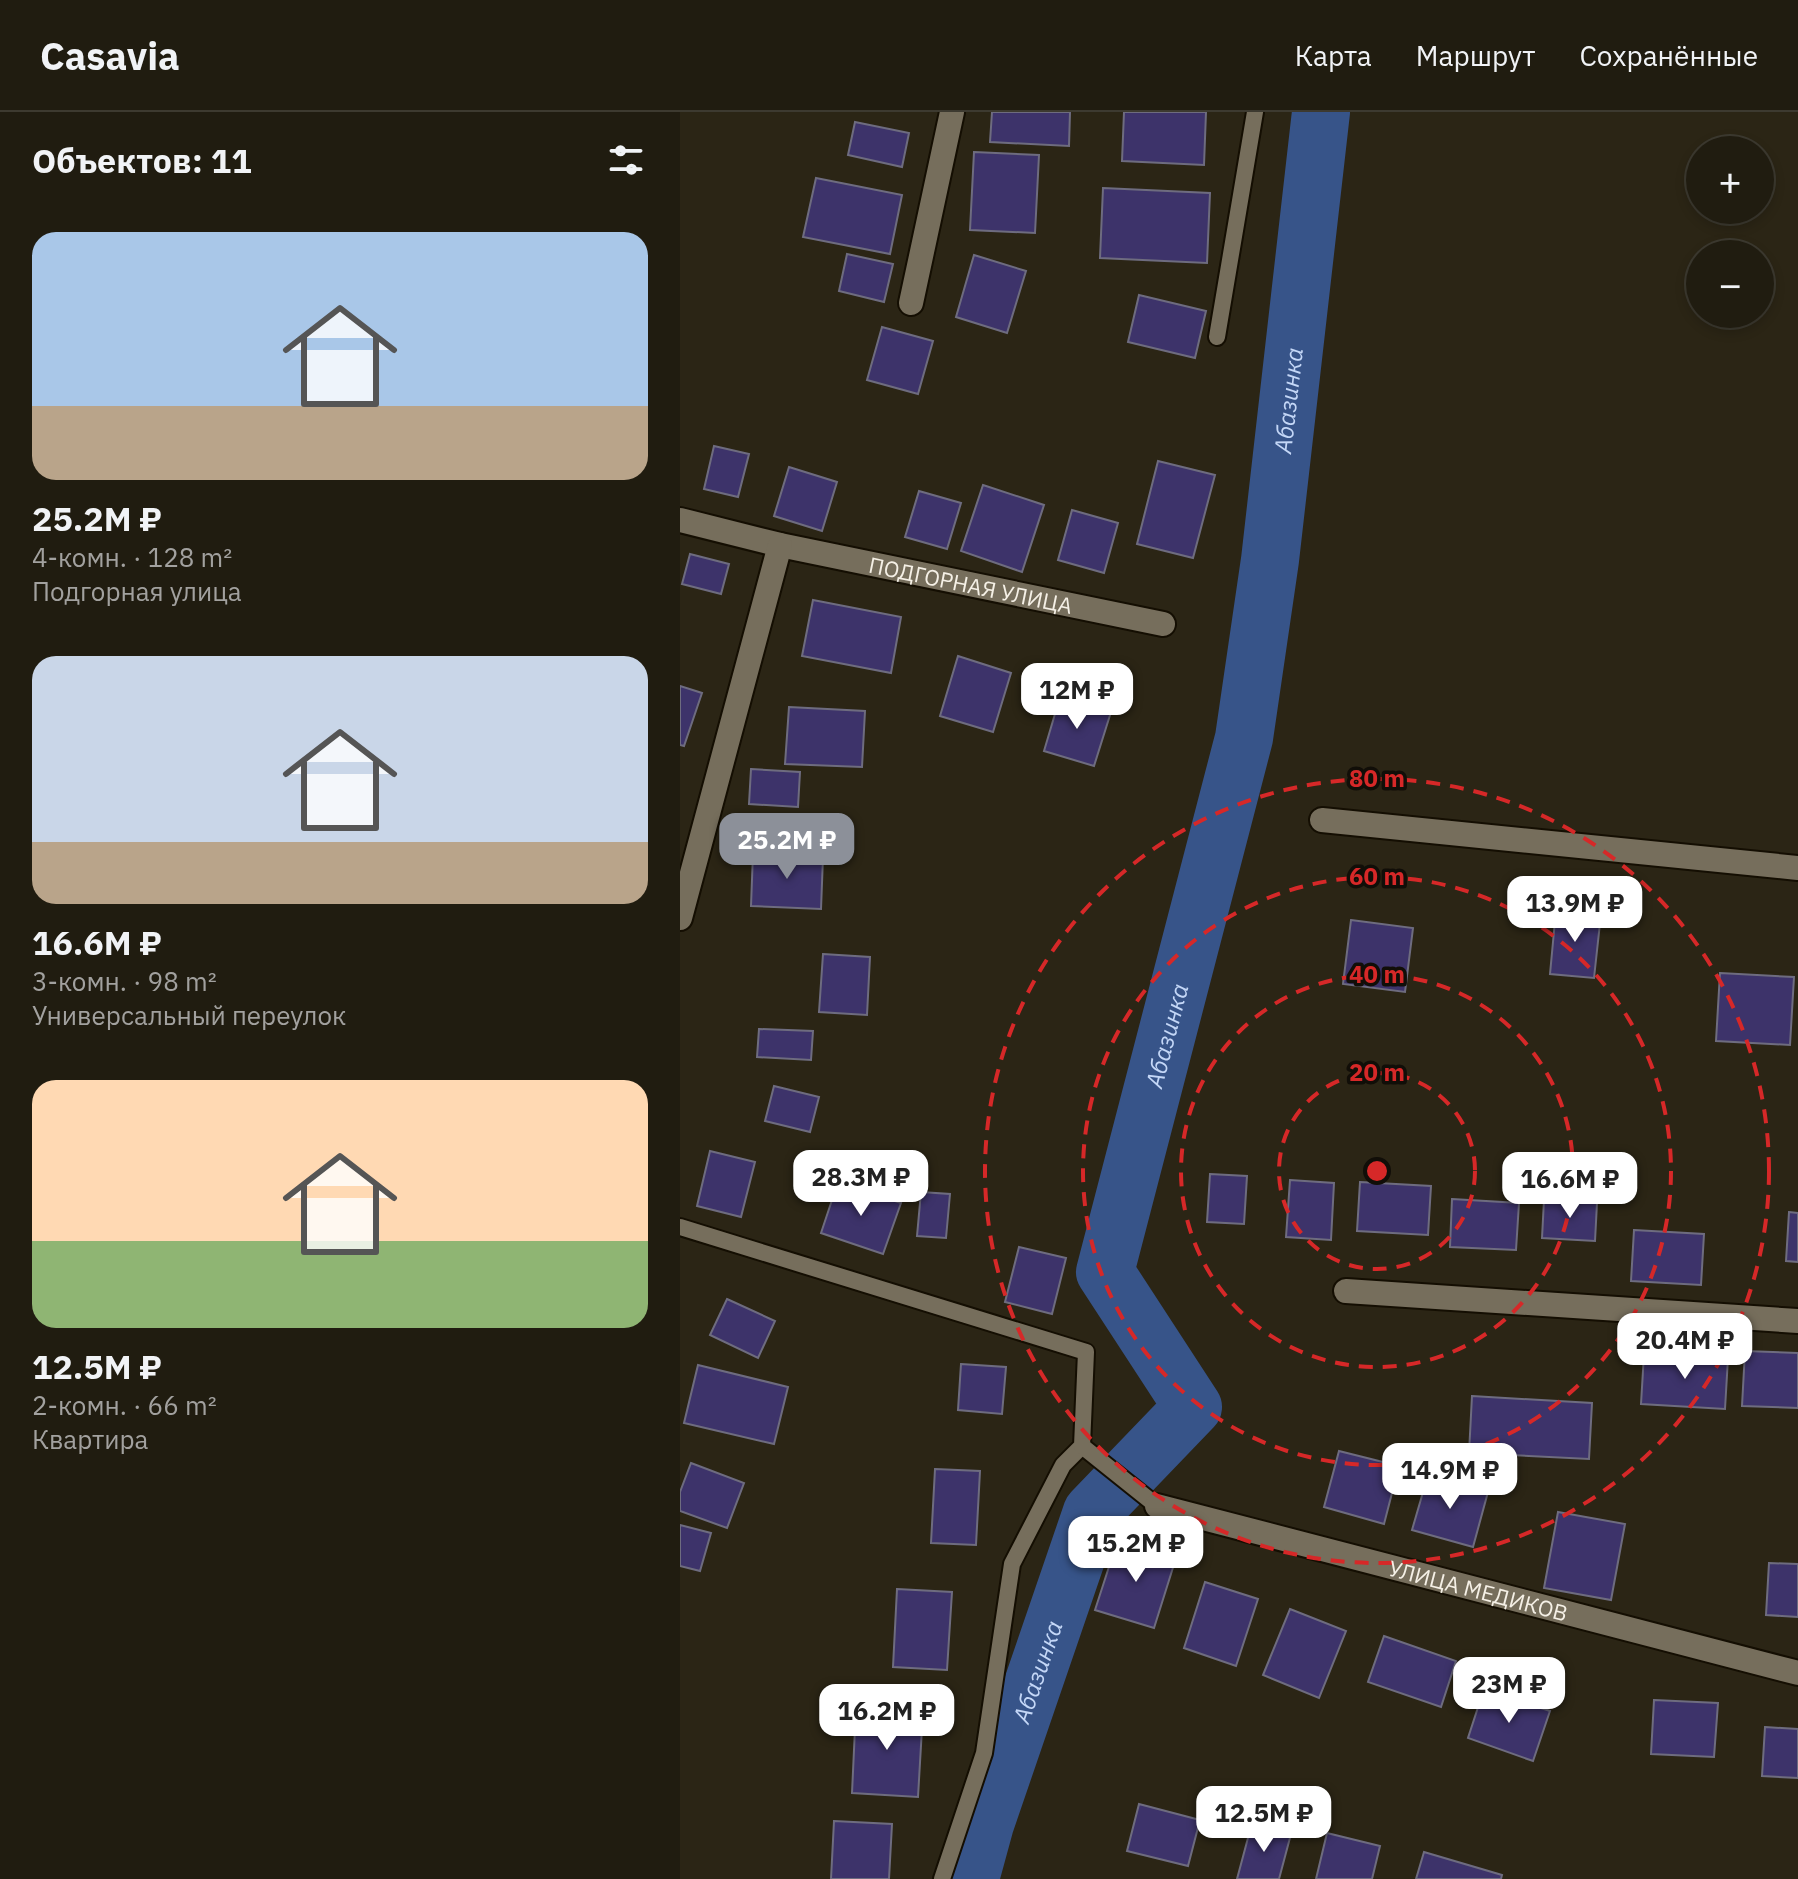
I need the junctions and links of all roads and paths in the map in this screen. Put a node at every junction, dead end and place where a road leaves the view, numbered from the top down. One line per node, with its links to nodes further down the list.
1 (952, 112): 3 (street)
2 (1255, 112): 4 (lane)
3 (911, 303)
4 (1217, 337)
5 (680, 520): 6 (street, ПОДГОРНАЯ УЛИЦА)
6 (780, 545): 7 (street, ПОДГОРНАЯ УЛИЦА); 10 (street)
7 (1163, 624)
8 (1322, 820): 9 (street)
9 (1798, 868)
10 (680, 918)
11 (680, 1227): 14 (lane)
12 (1346, 1291): 13 (street)
13 (1798, 1321)
14 (1082, 1446): 15 (lane); 17 (lane)
15 (1157, 1506): 16 (street, УЛИЦА МЕДИКОВ)
16 (1798, 1673)
17 (942, 1879)

